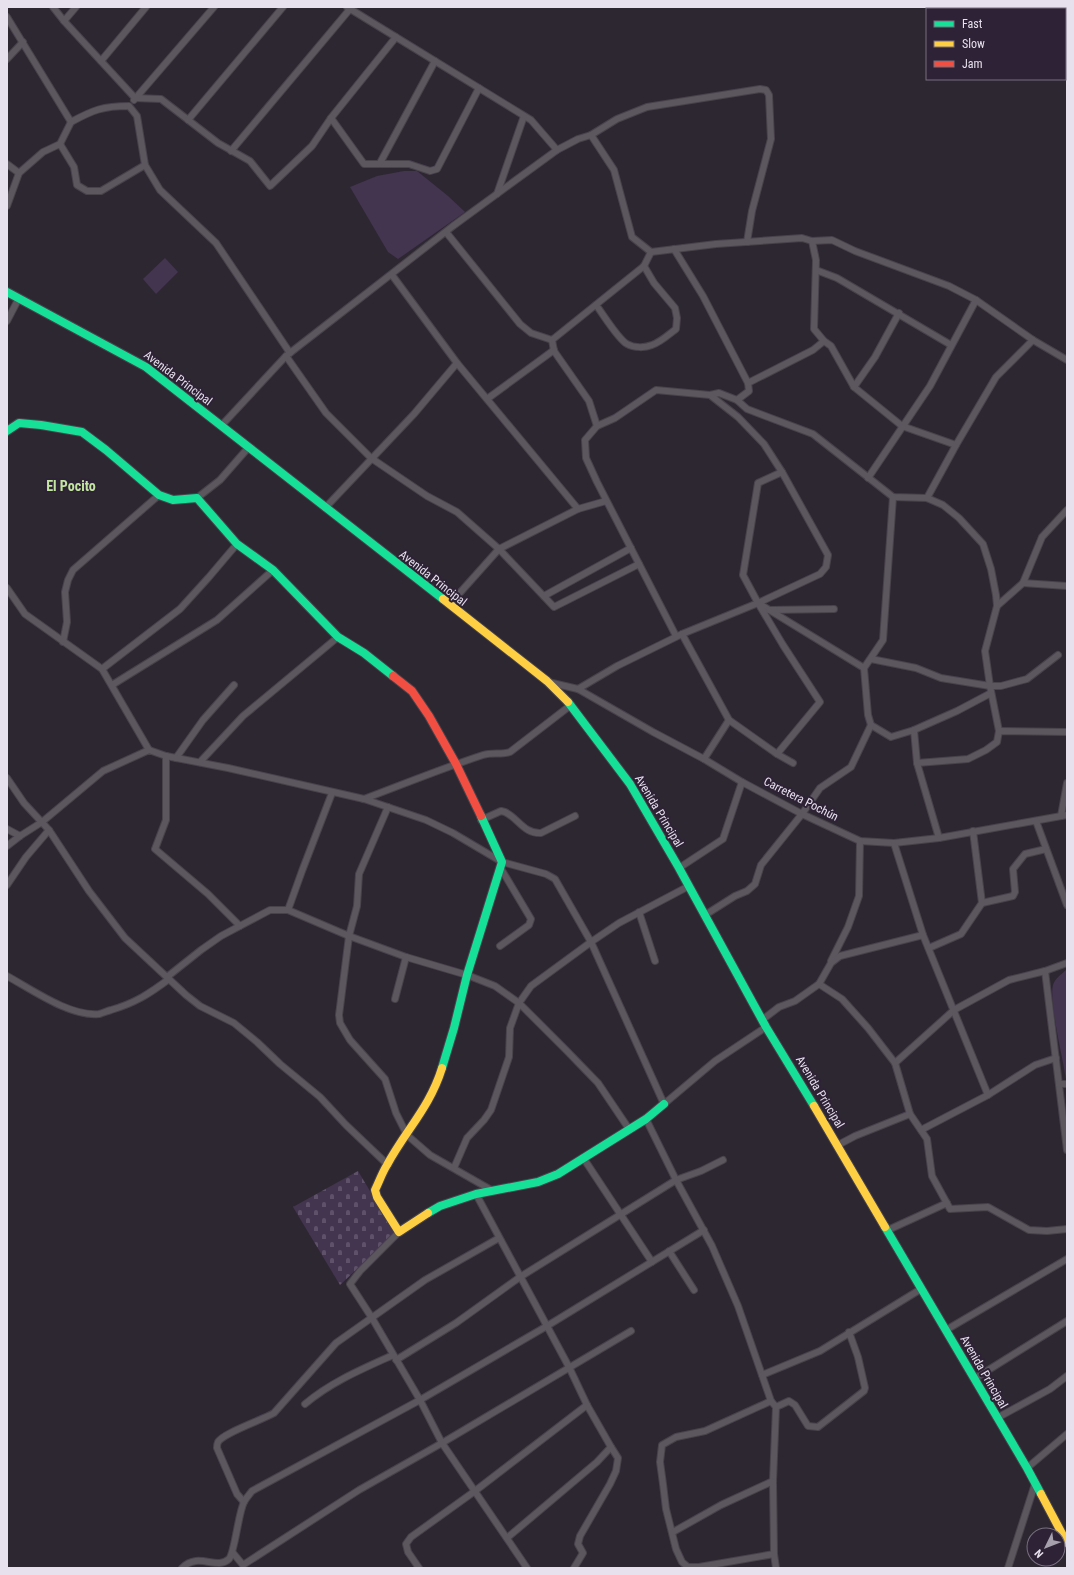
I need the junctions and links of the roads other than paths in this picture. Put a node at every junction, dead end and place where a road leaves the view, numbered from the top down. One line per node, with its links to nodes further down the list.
1 (53, 7): 8 (street)
2 (76, 7): 8 (street)
3 (146, 7): 12 (street)
4 (214, 7): 15 (street)
5 (283, 7): 19 (street)
6 (349, 8): 9 (street); 24 (street)
7 (7, 17): 10 (street)
8 (64, 21): 12 (street)
9 (396, 37): 13 (street); 18 (street)
10 (23, 42): 11 (street); 20 (street)
11 (7, 59)
12 (101, 61): 15 (street)
13 (435, 61): 14 (street); 25 (street)
14 (479, 88): 17 (street); 25 (street)
15 (135, 98): 16 (street); 19 (street)
16 (129, 106): 20 (street); 27 (street)
17 (524, 116): 23 (street); 29 (street)
18 (331, 118): 24 (street); 25 (street)
19 (188, 120): 24 (street)
20 (71, 122): 22 (street)
21 (591, 135): 23 (street); 33 (street); 35 (street)
22 (60, 144): 27 (street); 28 (street)
23 (557, 150): 29 (street)
24 (231, 151)
25 (380, 163)
26 (7, 164): 28 (street)
27 (145, 165): 50 (street)
28 (19, 173): 30 (street)
29 (497, 194): 31 (street)
30 (7, 206)
31 (446, 232): 38 (street); 45 (street)
32 (812, 240): 33 (street); 37 (street); 41 (street)
33 (747, 242): 34 (street)
34 (674, 249): 35 (street); 53 (street)
35 (651, 252): 36 (street)
36 (644, 266): 42 (street); 42 (street)
37 (816, 270): 43 (street); 47 (street)
38 (392, 275): 50 (street); 52 (street)
39 (7, 292): 40 (main road, Avenida Principal)
40 (19, 298): 44 (street); 58 (main road, Avenida Principal)
41 (976, 300): 46 (street); 48 (street)
42 (596, 305): 45 (street)
43 (899, 313): 48 (street); 54 (street)
44 (7, 321)
45 (552, 340): 49 (street)
46 (1033, 340): 51 (street); 62 (street)
47 (824, 341): 53 (street); 54 (street)
48 (951, 345): 60 (street)
49 (554, 350): 56 (street); 59 (street)
50 (288, 355): 58 (street); 64 (street)
51 (1067, 360)
52 (456, 363): 56 (street); 64 (street)
53 (748, 382): 57 (street)
54 (854, 387): 60 (street)
55 (710, 395): 57 (street); 59 (street); 65 (street)
56 (487, 399): 73 (street)
57 (737, 400): 66 (street)
58 (221, 426): 63 (main road, Avenida Principal)
59 (597, 426): 71 (street)
60 (902, 426): 62 (street); 66 (street)
61 (7, 431): 67 (main road)
62 (956, 445): 70 (street)
63 (248, 448): 69 (street); 72 (main road, Avenida Principal)
64 (371, 458): 72 (street); 77 (street)
65 (782, 472): 84 (street); 84 (street)
66 (868, 478): 68 (street)
67 (159, 495): 69 (main road); 91 (street)
68 (892, 497): 70 (street); 93 (street)
69 (197, 498): 75 (main road)
70 (927, 498): 86 (street)
71 (606, 501): 73 (street); 76 (street)
72 (325, 508): 85 (main road, Avenida Principal)
73 (578, 509): 77 (street)
74 (1067, 510): 80 (street)
75 (237, 544): 79 (main road); 95 (street)
76 (631, 548): 78 (street); 83 (street)
77 (499, 550): 83 (street); 85 (street)
78 (639, 564): 83 (street); 89 (street)
79 (272, 570): 90 (main road); 97 (street)
80 (1023, 583): 81 (street); 86 (street)
81 (1067, 586)
82 (7, 588): 91 (street)
83 (544, 596)
84 (758, 603): 88 (street); 89 (street); 109 (street)
85 (449, 605): 96 (main road, Avenida Principal)
86 (997, 606): 99 (street)
87 (834, 609): 88 (street)
88 (769, 610): 94 (street)
89 (679, 635): 100 (street); 103 (street)
90 (338, 637): 113 (street); 116 (main road)
91 (63, 642): 95 (street)
92 (1058, 655): 99 (street)
93 (871, 659): 94 (street); 99 (street)
94 (864, 668): 104 (street)
95 (102, 669): 97 (street)
96 (546, 681): 100 (street, Carretera Pochún); 102 (main road, Avenida Principal)
97 (112, 685): 108 (street)
98 (234, 685): 111 (street)
99 (990, 686): 101 (street)
100 (578, 689): 112 (street, Carretera Pochún)
101 (991, 693): 105 (street); 106 (street)
102 (571, 705): 116 (street); 139 (main road, Avenida Principal)
103 (729, 720): 109 (street); 112 (street)
104 (871, 725): 105 (street); 123 (street)
105 (914, 730): 115 (street)
106 (999, 731): 107 (street); 115 (street)
107 (1067, 732)
108 (149, 750): 110 (street); 128 (street)
109 (777, 754): 114 (street)
110 (166, 756): 111 (street); 147 (street)
111 (176, 758): 113 (street)
112 (704, 759): 118 (street, Carretera Pochún)
113 (200, 762): 120 (street)
114 (793, 763)
115 (917, 763): 133 (street)
116 (456, 764): 121 (street); 126 (main road)
117 (7, 778): 128 (street)
118 (742, 782): 123 (street, Carretera Pochún); 139 (street)
119 (1067, 783): 124 (street)
120 (332, 793): 121 (street); 144 (street)
121 (364, 799): 122 (street)
122 (388, 807): 138 (street); 149 (street)
123 (802, 814): 134 (street, Carretera Pochún); 146 (street)
124 (1064, 815): 127 (street, Carretera Pochún)
125 (575, 816): 126 (street)
126 (481, 820): 138 (main road)
127 (1036, 821): 131 (street, Carretera Pochún); 137 (street)
128 (42, 822): 130 (street); 132 (street)
129 (7, 829): 132 (street)
130 (49, 830): 140 (street); 160 (street)
131 (973, 831): 133 (street, Carretera Pochún); 142 (street)
132 (20, 836): 136 (street)
133 (939, 838): 135 (street, Carretera Pochún)
134 (860, 841): 135 (street, Carretera Pochún); 155 (street)
135 (894, 843): 148 (street)
136 (7, 846)
137 (1046, 848): 142 (street); 143 (street)
138 (501, 865): 150 (street); 151 (street); 158 (main road)
139 (679, 868): 141 (main road, Avenida Principal)
140 (7, 885)
141 (689, 886): 145 (street); 146 (main road, Avenida Principal)
142 (982, 903): 152 (street)
143 (1067, 904)
144 (288, 910): 147 (street); 149 (street)
145 (639, 912): 150 (street); 154 (street)
146 (705, 915): 165 (main road, Avenida Principal)
147 (240, 926): 160 (street)
148 (923, 935): 152 (street); 155 (street)
149 (349, 936): 153 (street); 176 (street)
150 (591, 942): 163 (street); 171 (street)
151 (500, 946)
152 (929, 948): 164 (street)
153 (406, 957): 158 (street); 162 (street)
154 (655, 961)
155 (831, 963): 161 (street)
156 (1067, 963): 157 (street)
157 (1045, 971): 164 (street); 166 (street)
158 (467, 975): 163 (street); 176 (main road)
159 (7, 976): 160 (street)
160 (168, 978): 181 (street)
161 (819, 984): 165 (street); 167 (street)
162 (395, 999)
163 (519, 1003): 174 (street); 182 (street)
164 (954, 1010): 167 (street); 170 (street)
165 (764, 1023): 171 (street); 177 (main road, Avenida Principal)
166 (1056, 1058): 168 (street); 170 (street)
167 (895, 1063): 172 (street)
168 (1058, 1084): 169 (street); 178 (street)
169 (1067, 1084)
170 (988, 1095): 175 (street)
171 (664, 1104): 173 (main road)
172 (910, 1114): 175 (street); 177 (street)
173 (646, 1119): 174 (main road); 183 (street)
174 (629, 1129): 179 (main road)
175 (921, 1130): 186 (street)
176 (407, 1135): 181 (main road); 182 (street)
177 (838, 1145): 189 (main road, Avenida Principal)
178 (1067, 1150)
179 (584, 1159): 184 (main road); 187 (street)
180 (723, 1160): 183 (street)
181 (387, 1164): 191 (main road)
182 (454, 1168): 184 (street)
183 (676, 1180): 187 (street); 188 (street)
184 (493, 1190): 185 (main road)
185 (476, 1194): 191 (main road); 192 (street)
186 (947, 1203): 189 (street); 190 (street)
187 (620, 1215): 195 (street); 196 (street)
188 (704, 1230): 193 (street); 207 (street)
189 (888, 1230): 197 (main road, Avenida Principal)
190 (1067, 1230)
191 (399, 1232): 199 (street)
192 (499, 1238): 196 (street); 199 (street)
193 (669, 1251): 195 (street); 198 (street)
194 (1067, 1260): 202 (street)
195 (652, 1262): 201 (street)
196 (520, 1277): 201 (street); 205 (street)
197 (921, 1289): 202 (main road, Avenida Principal); 204 (street)
198 (694, 1290)
199 (372, 1318): 205 (street); 223 (street)
200 (1067, 1321): 209 (street)
201 (547, 1326): 206 (street); 210 (street)
202 (946, 1330): 209 (main road, Avenida Principal)
203 (631, 1331): 206 (street)
204 (849, 1332): 207 (street); 214 (street)
205 (395, 1358): 210 (street); 212 (street)
206 (569, 1367): 213 (street); 217 (street)
207 (762, 1375): 211 (street)
208 (1067, 1376): 215 (street)
209 (974, 1379): 215 (main road, Avenida Principal)
210 (420, 1400): 217 (street); 223 (street)
211 (771, 1401): 214 (street); 224 (street)
212 (305, 1404)
213 (587, 1405): 218 (street); 222 (street)
214 (776, 1407): 220 (street)
215 (996, 1418): 219 (main road, Avenida Principal)
216 (1067, 1434): 219 (street)
217 (442, 1443): 222 (street); 229 (street)
218 (611, 1447): 225 (street); 233 (street)
219 (1027, 1468): 221 (main road, Avenida Principal)
220 (773, 1481): 224 (street); 228 (street)
221 (1036, 1484): 226 (main road, Avenida Principal); 235 (street)
222 (475, 1491): 225 (street); 231 (street)
223 (244, 1502): 227 (street)
224 (673, 1532): 228 (street)
225 (507, 1538): 232 (street)
226 (1067, 1543)
227 (233, 1553): 229 (street); 230 (street)
228 (774, 1554): 234 (street)
229 (244, 1567)
230 (182, 1568)
231 (419, 1568)
232 (527, 1568)
233 (574, 1568)
234 (776, 1568)
235 (1008, 1568)

